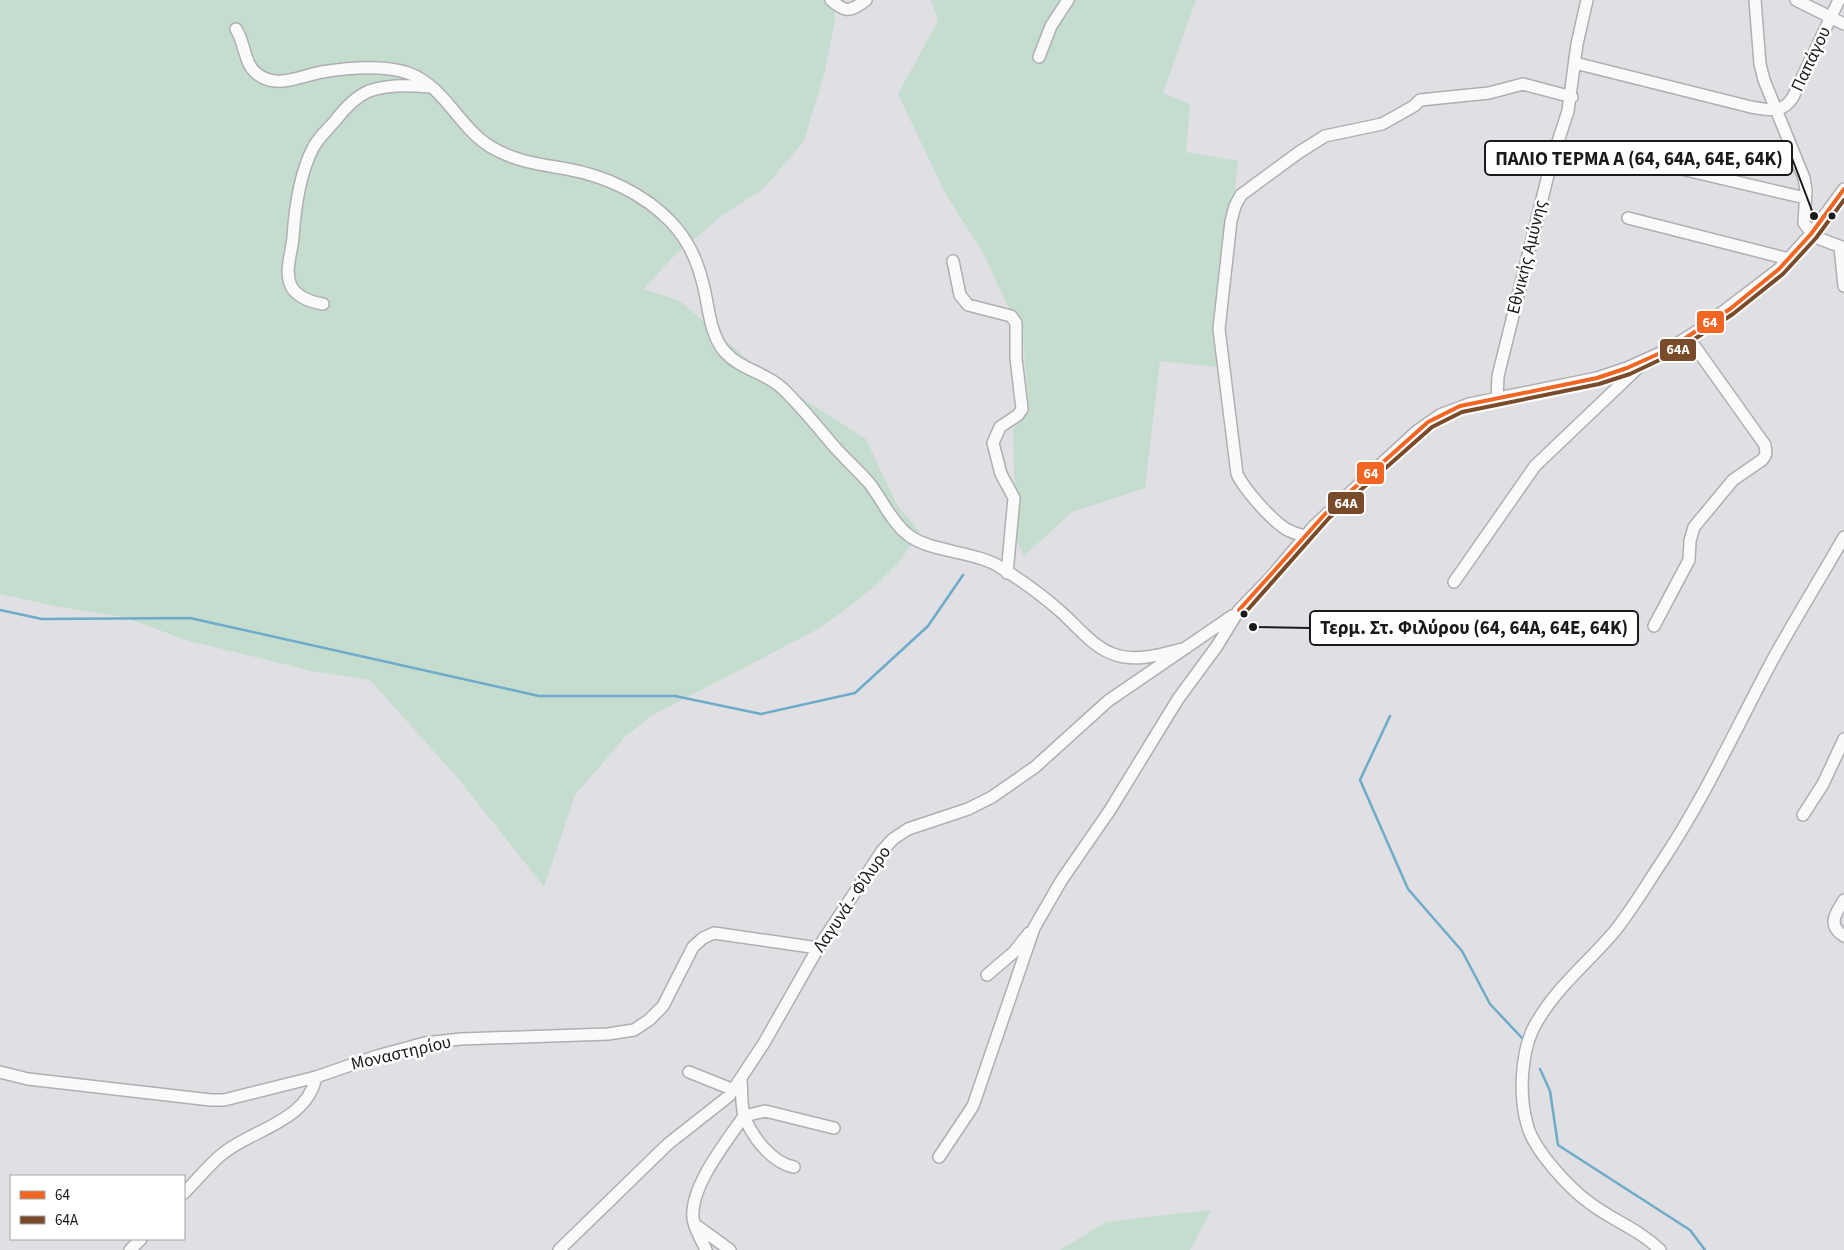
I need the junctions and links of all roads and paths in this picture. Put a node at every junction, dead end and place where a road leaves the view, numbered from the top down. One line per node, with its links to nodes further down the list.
1 (831, 0): 2 (street)
2 (866, 0)
3 (1068, 0): 11 (street)
4 (1587, 0): 12 (street, Εθνικής Αμύνης)
5 (1755, 0): 15 (street)
6 (1796, 0): 8 (street)
7 (1838, 0): 8 (street, Παπάγου)
8 (1830, 18): 9 (street); 15 (street, Παπάγου)
9 (1844, 24)
10 (236, 29): 13 (street)
11 (1039, 57)
12 (1575, 62): 14 (street, Εθνικής Αμύνης); 15 (street)
13 (430, 87): 25 (street); 31 (street)
14 (1572, 97): 28 (street, Εθνικής Αμύνης); 29 (street)
15 (1776, 110): 18 (street)
16 (1639, 159): 18 (street)
17 (1844, 189): 20 (street)
18 (1805, 198): 20 (street)
19 (1628, 218): 22 (street)
20 (1811, 234): 21 (street); 22 (street)
21 (1842, 247): 24 (street)
22 (1789, 259): 26 (street)
23 (954, 261): 31 (street)
24 (1844, 286)
25 (323, 304)
26 (1688, 338): 27 (street); 34 (street)
27 (1649, 358): 28 (street); 32 (street)
28 (1497, 399): 29 (street)
29 (1305, 536): 33 (street)
30 (1844, 537): 58 (street)
31 (1007, 573): 35 (street)
32 (1454, 582)
33 (1239, 610): 35 (street, Λαγυνά - Φίλυρο); 39 (street)
34 (1654, 626)
35 (1186, 648): 41 (street, Λαγυνά - Φίλυρο)
36 (1844, 739): 37 (street)
37 (1803, 815)
38 (1844, 900): 40 (street)
39 (1034, 928): 42 (street); 49 (street)
40 (1844, 936)
41 (818, 948): 45 (street, Μοναστηρίου); 46 (street, Λαγυνά - Φίλυρο)
42 (986, 976)
43 (0, 1072): 45 (street, Μοναστηρίου)
44 (689, 1072): 46 (street)
45 (316, 1077): 51 (street)
46 (737, 1085): 47 (street); 55 (street, Λαγυνά - Φίλυρο)
47 (744, 1116): 48 (street); 50 (street); 52 (street)
48 (834, 1128)
49 (939, 1157)
50 (794, 1167)
51 (185, 1192)
52 (695, 1225): 56 (street); 57 (street)
53 (140, 1240): 54 (street)
54 (130, 1250)
55 (559, 1250)
56 (706, 1250)
57 (730, 1250)
58 (1660, 1250)

